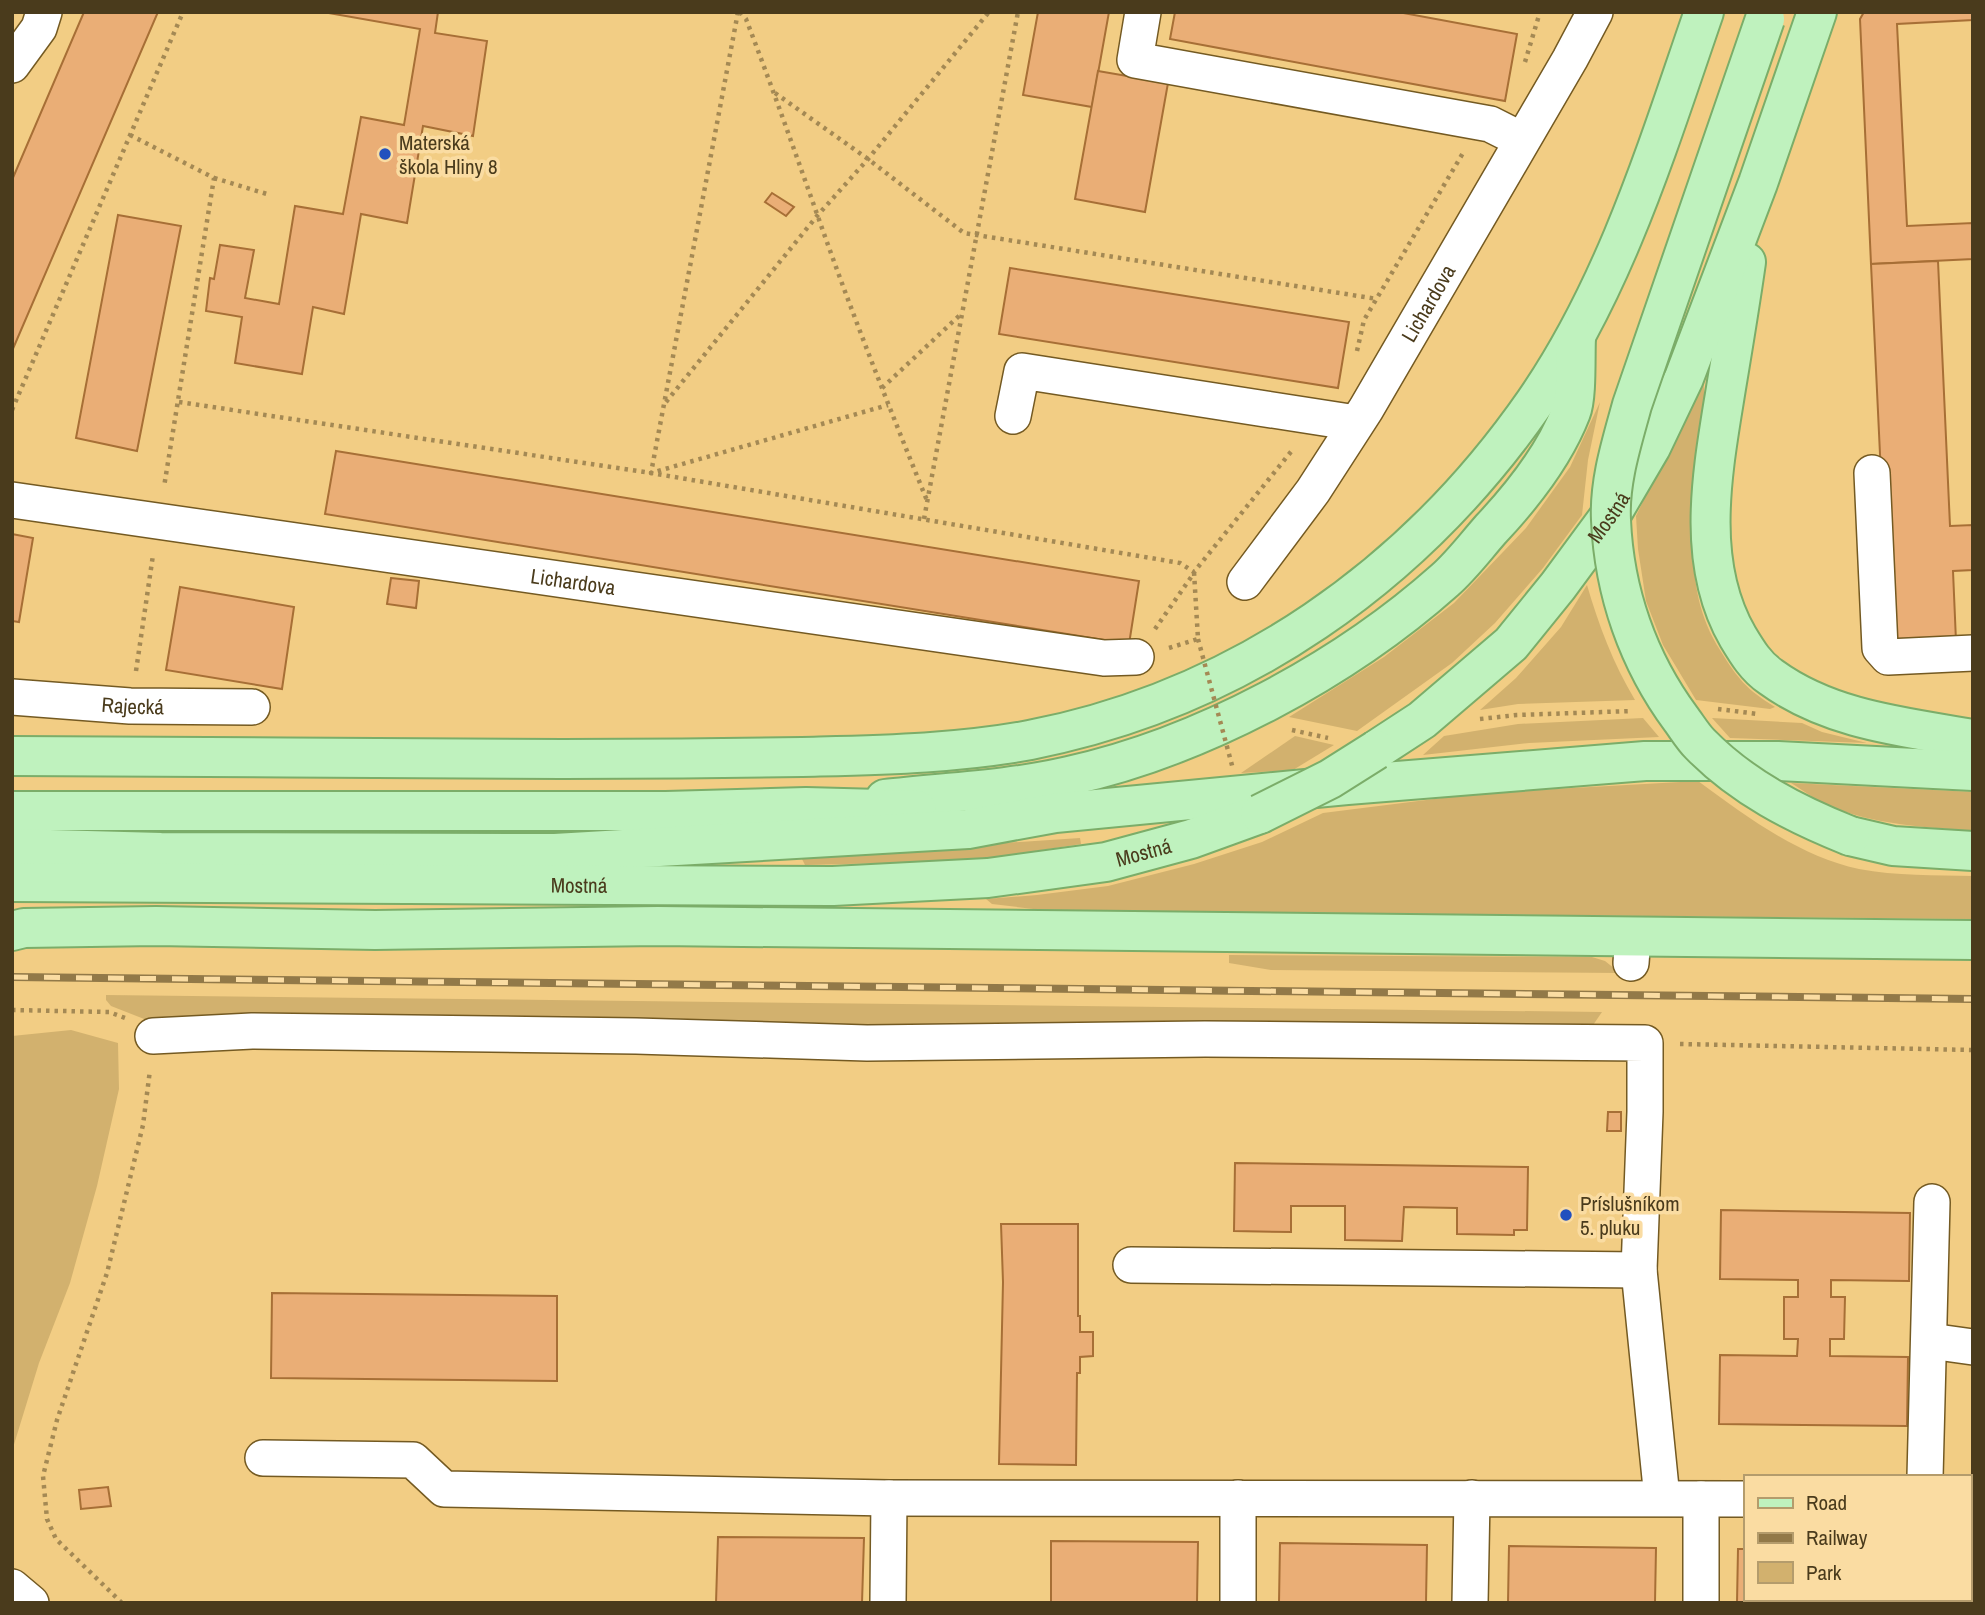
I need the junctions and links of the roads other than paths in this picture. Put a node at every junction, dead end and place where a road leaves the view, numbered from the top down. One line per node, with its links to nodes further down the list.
1 (44, 12): 7 (street)
2 (1143, 12): 8 (street)
3 (1595, 12): 8 (street, Lichardova)
4 (1704, 12): 10 (main road)
5 (1817, 12): 9 (main road, Mostná)
6 (1766, 15): 27 (main road, bridge)
7 (12, 65)
8 (1522, 140): 12 (street, Lichardova)
9 (1758, 183): 20 (main road); 29 (main road, Mostná, bridge)
10 (1576, 336): 21 (main road); 23 (main road)
11 (1013, 416): 12 (street)
12 (1341, 421): 15 (street, Lichardova)
13 (1872, 473): 16 (street)
14 (12, 500): 17 (street, Lichardova)
15 (1245, 582)
16 (1973, 653)
17 (1136, 657)
18 (12, 697): 19 (street, Rajecká)
19 (252, 707)
20 (1973, 739)
21 (12, 756)
22 (1973, 771): 25 (main road)
23 (806, 807): 24 (main road); 25 (main road)
24 (12, 811)
25 (1055, 813): 26 (main road)
26 (12, 848)
27 (1973, 851)
28 (12, 882): 29 (main road, Mostná)
29 (662, 887): 30 (main road); 31 (main road)
30 (825, 928): 31 (main road); 33 (main road)
31 (491, 929): 32 (main road)
32 (12, 931)
33 (1973, 940)
34 (153, 1036): 37 (street)
35 (1932, 1202): 38 (street)
36 (1131, 1265): 37 (street)
37 (1639, 1270): 45 (street)
38 (1930, 1341): 39 (street); 41 (street)
39 (1973, 1347)
40 (263, 1458): 42 (street)
41 (1925, 1475)
42 (889, 1498): 43 (street); 50 (street)
43 (1238, 1498): 44 (street); 51 (street)
44 (1472, 1498): 45 (street); 52 (street)
45 (1662, 1499): 46 (street)
46 (1701, 1499): 47 (street); 53 (street)
47 (1744, 1499)
48 (12, 1587): 49 (street)
49 (31, 1603)
50 (888, 1603)
51 (1238, 1603)
52 (1470, 1603)
53 (1701, 1603)

